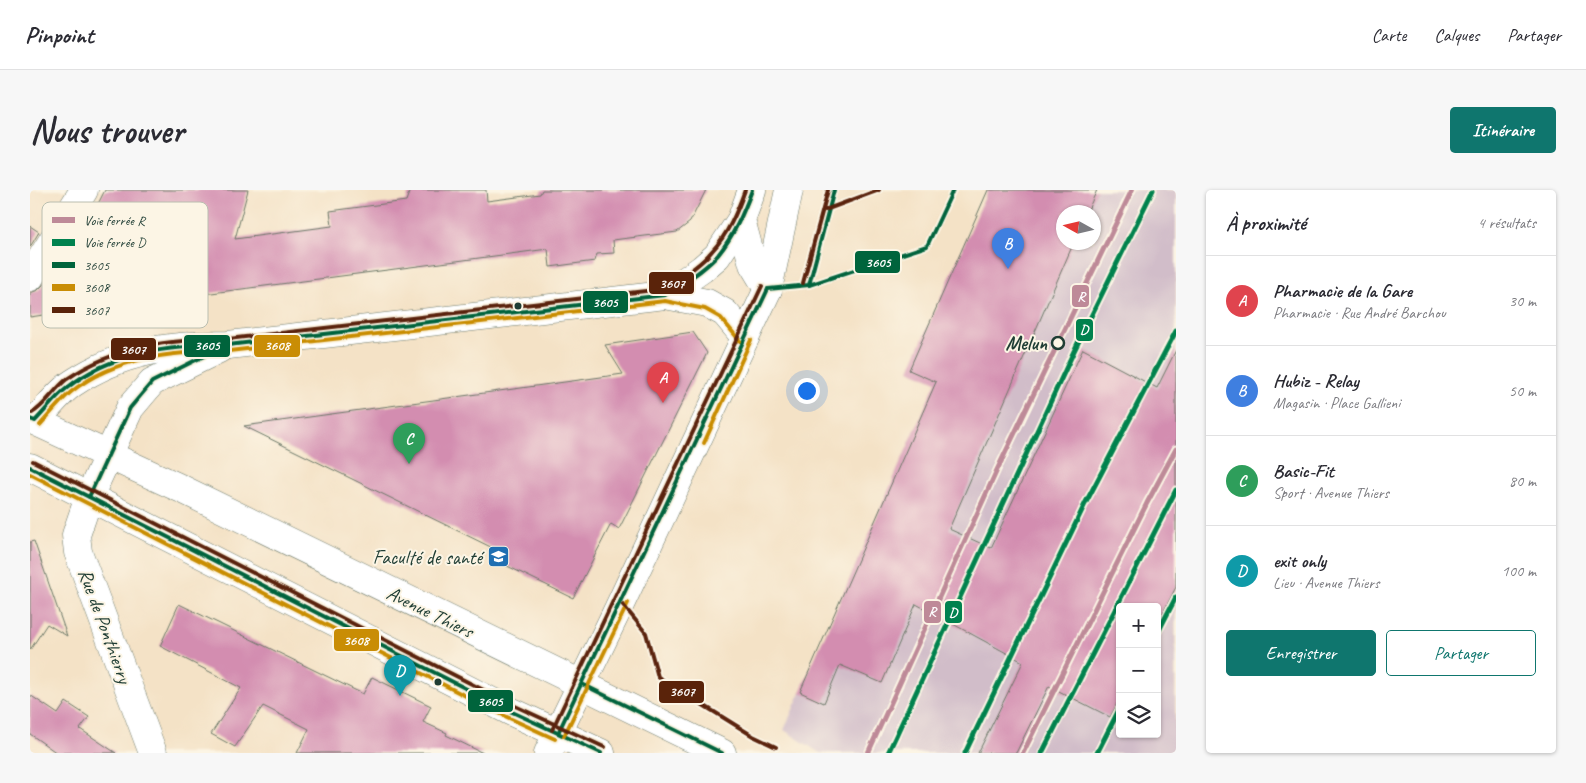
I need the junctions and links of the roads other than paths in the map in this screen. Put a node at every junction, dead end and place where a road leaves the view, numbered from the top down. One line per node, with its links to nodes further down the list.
1 (84, 190): 4 (street)
2 (752, 190): 5 (street)
3 (789, 190): 8 (street)
4 (77, 202)
5 (741, 220): 8 (street); 9 (street)
6 (42, 258): 7 (street)
7 (30, 277)
8 (768, 289): 10 (street)
9 (665, 295): 10 (street); 11 (street)
10 (745, 337): 18 (street)
11 (228, 345): 12 (street); 13 (street)
12 (113, 361): 13 (street); 14 (street)
13 (152, 382): 15 (street, Rue de Ponthierry)
14 (32, 420): 15 (street, Avenue Thiers)
15 (108, 456): 17 (street, Rue de Ponthierry); 18 (street, Avenue Thiers)
16 (30, 467): 17 (street)
17 (89, 497): 19 (street); 20 (street, Rue de Ponthierry)
18 (582, 684): 19 (street); 22 (street, Avenue Thiers)
19 (553, 743): 21 (street)
20 (153, 753)
21 (601, 753)
22 (722, 753)

